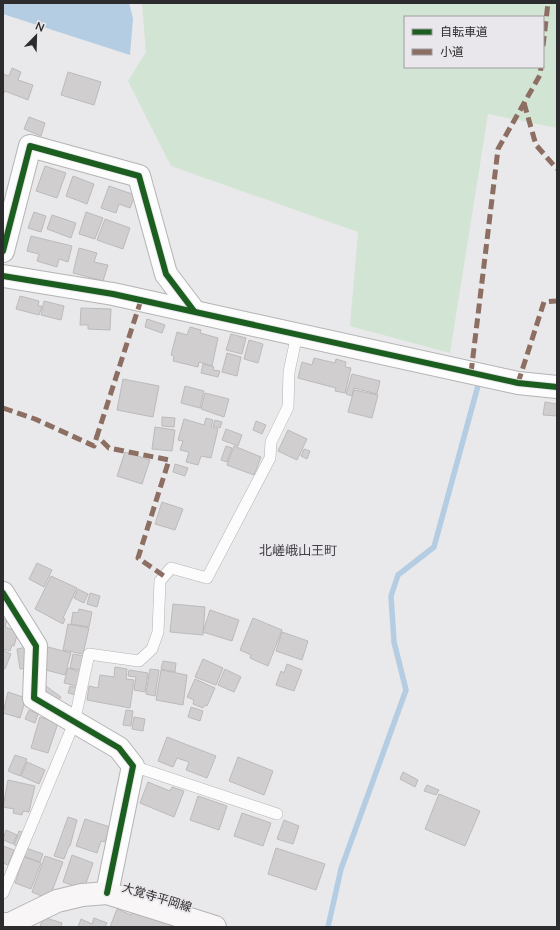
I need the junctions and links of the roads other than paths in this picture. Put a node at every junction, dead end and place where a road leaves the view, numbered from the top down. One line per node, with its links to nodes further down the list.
1 (3, 251): 3 (street)
2 (3, 276): 3 (street)
3 (194, 312): 4 (street)
4 (297, 334): 5 (street); 7 (lane)
5 (557, 387)
6 (3, 593): 7 (street)
7 (74, 723): 8 (street); 10 (lane)
8 (133, 766): 9 (lane); 11 (street)
9 (277, 814)
10 (3, 893)
11 (107, 893): 12 (main road, 大覚寺平岡線); 13 (main road, 大覚寺平岡線)
12 (3, 924)
13 (215, 927)

